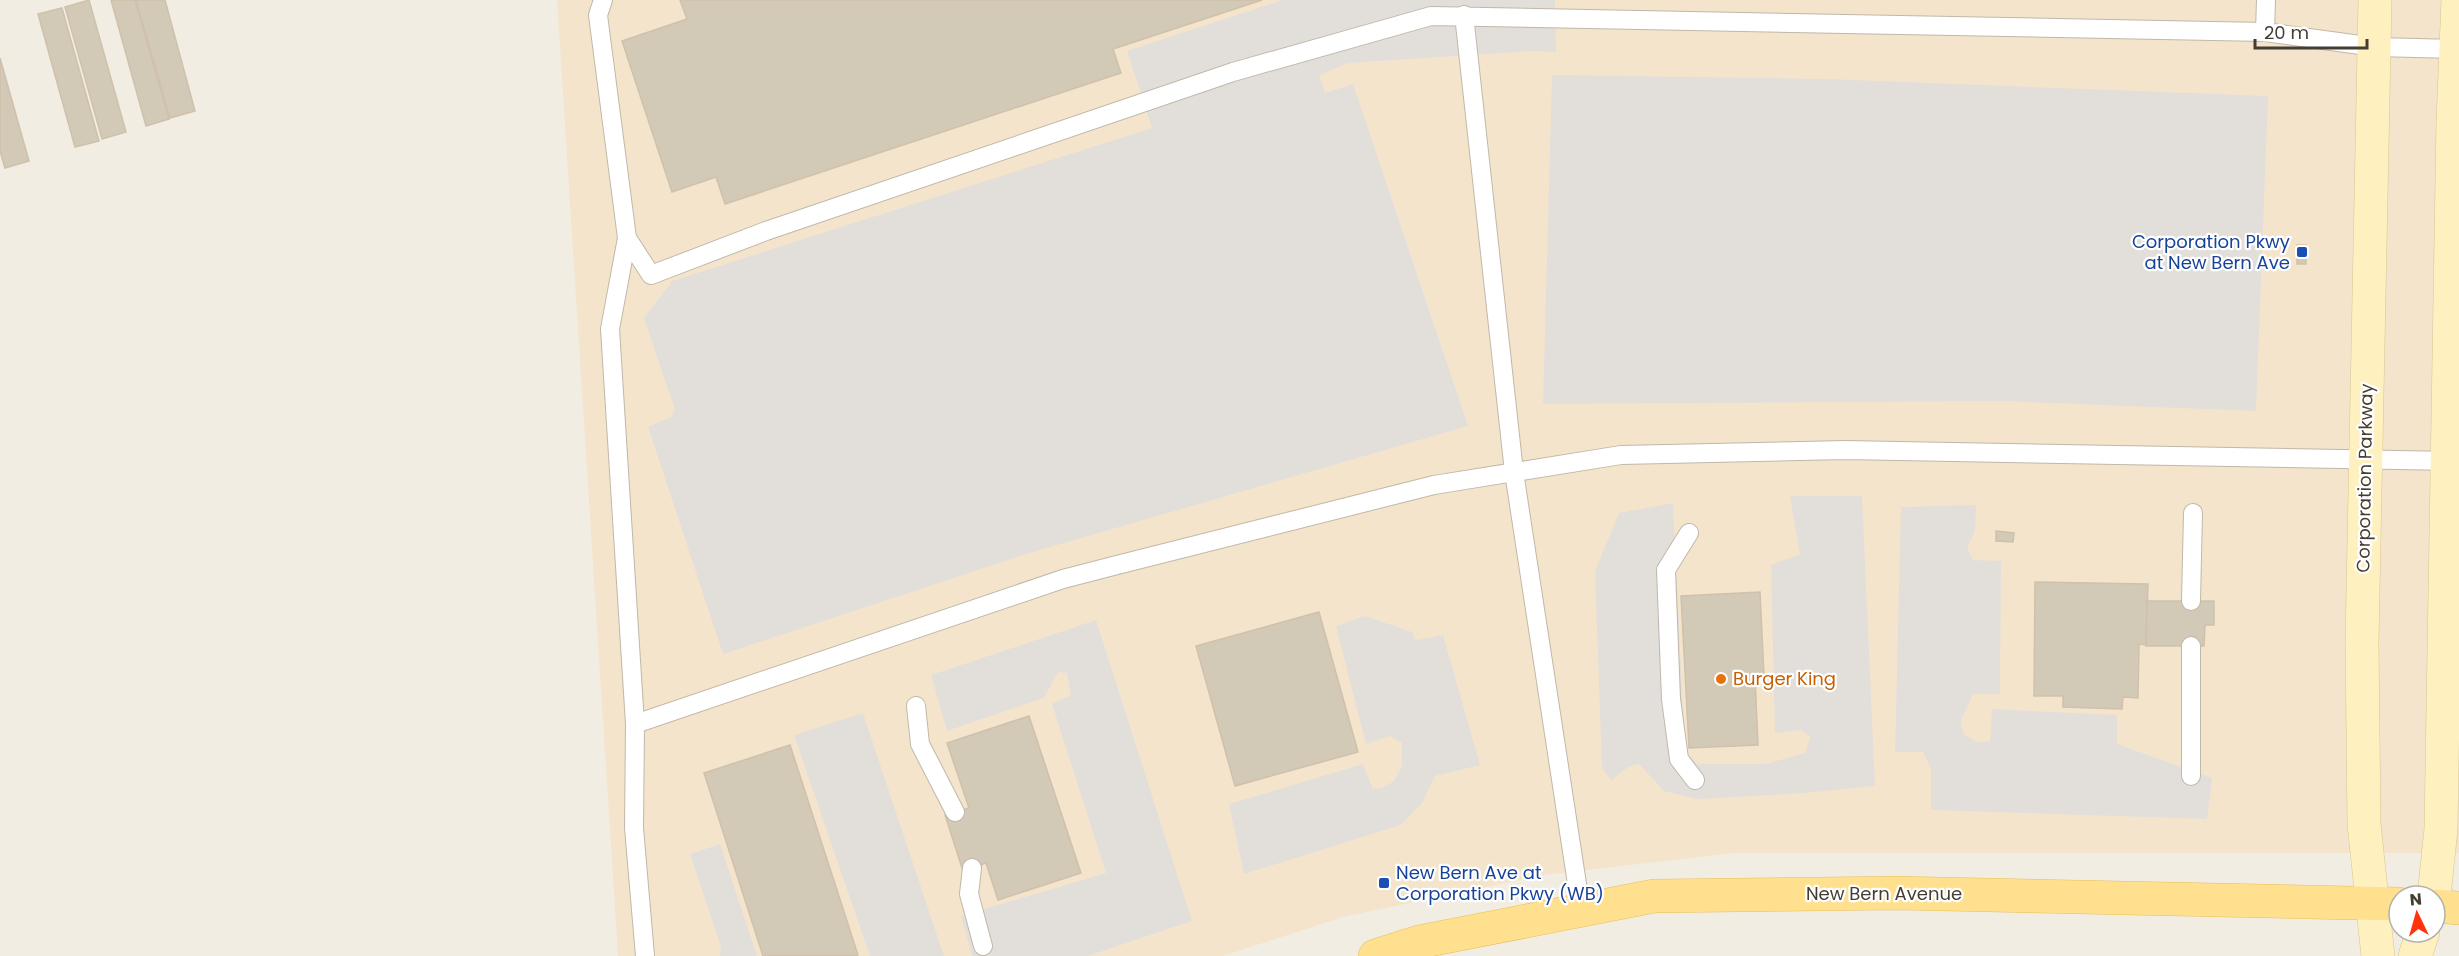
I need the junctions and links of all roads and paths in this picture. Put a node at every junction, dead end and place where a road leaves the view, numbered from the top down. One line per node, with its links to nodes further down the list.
1 (603, 0): 9 (lane)
2 (2266, 0): 6 (lane)
3 (2375, 0): 7 (main road, Corporation Parkway)
4 (2458, 0): 8 (main road)
5 (1464, 15): 6 (lane); 9 (lane); 12 (lane)
6 (2265, 32): 7 (lane)
7 (2375, 47): 8 (lane); 10 (main road, Corporation Parkway)
8 (2456, 49): 11 (main road)
9 (627, 238): 18 (lane)
10 (2367, 458): 11 (lane); 12 (lane); 24 (main road, Corporation Parkway)
11 (2453, 460): 23 (main road)
12 (1514, 472): 18 (lane); 25 (lane)
13 (2193, 513): 15 (lane)
14 (1689, 533): 20 (lane)
15 (2191, 601)
16 (2191, 646): 19 (lane)
17 (916, 706): 21 (lane)
18 (635, 724): 27 (lane)
19 (2191, 776)
20 (1695, 780)
21 (955, 812)
22 (972, 868): 26 (lane)
23 (2435, 884)
24 (2386, 904): 25 (main road, New Bern Avenue); 29 (main road, Corporation Parkway)
25 (1581, 910): 28 (main road, New Bern Avenue)
26 (983, 946)
27 (645, 956)
28 (1375, 956)
29 (2378, 956)

